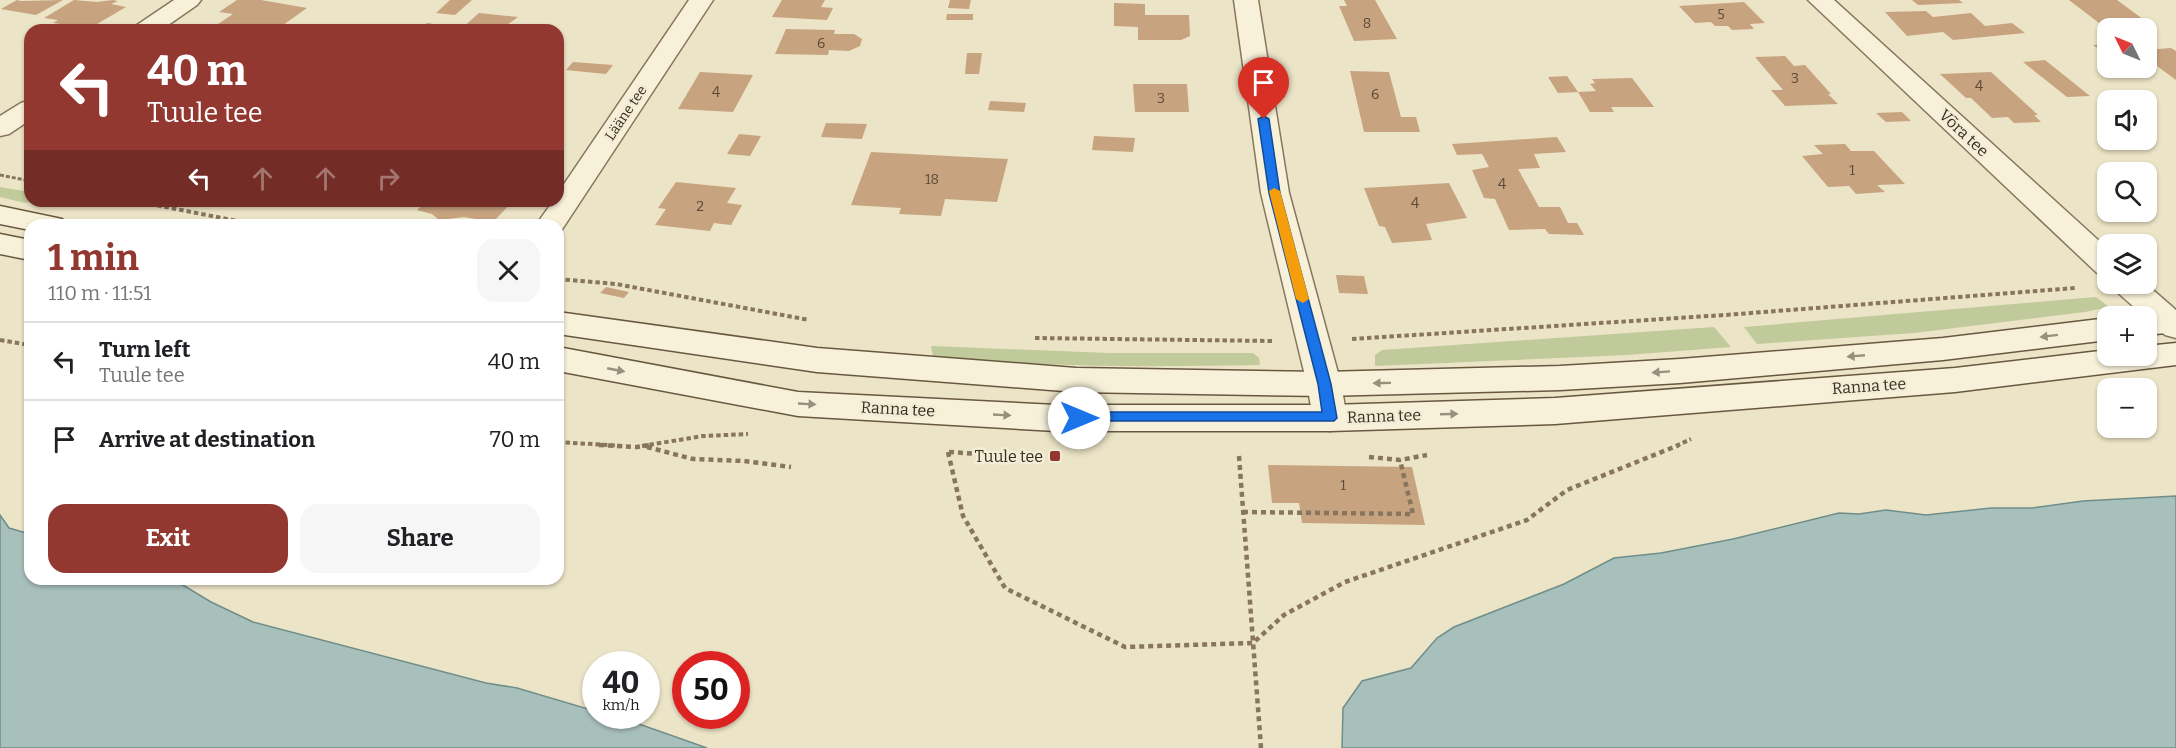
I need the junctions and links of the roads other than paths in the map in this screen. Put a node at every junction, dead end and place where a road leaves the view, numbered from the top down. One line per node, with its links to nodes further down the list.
1 (189, 0): 5 (main road)
2 (701, 0): 8 (main road, Lääne tee)
3 (1246, 0): 20 (main road)
4 (1820, 0): 13 (main road, Võra tee)
5 (154, 24)
6 (24, 112): 7 (main road)
7 (0, 128)
8 (564, 206)
9 (0, 215): 10 (main road)
10 (24, 220)
11 (0, 244): 12 (main road)
12 (24, 249)
13 (2097, 256)
14 (2137, 294): 15 (main road)
15 (2167, 323)
16 (564, 324): 20 (main road, Ranna tee)
17 (2097, 330): 20 (main road, Ranna tee, one-way to 20)
18 (2176, 354): 21 (main road, Ranna tee, one-way to 18)
19 (564, 360): 21 (main road, Ranna tee, one-way to 21)
20 (1324, 384): 21 (main road)
21 (1329, 418)

